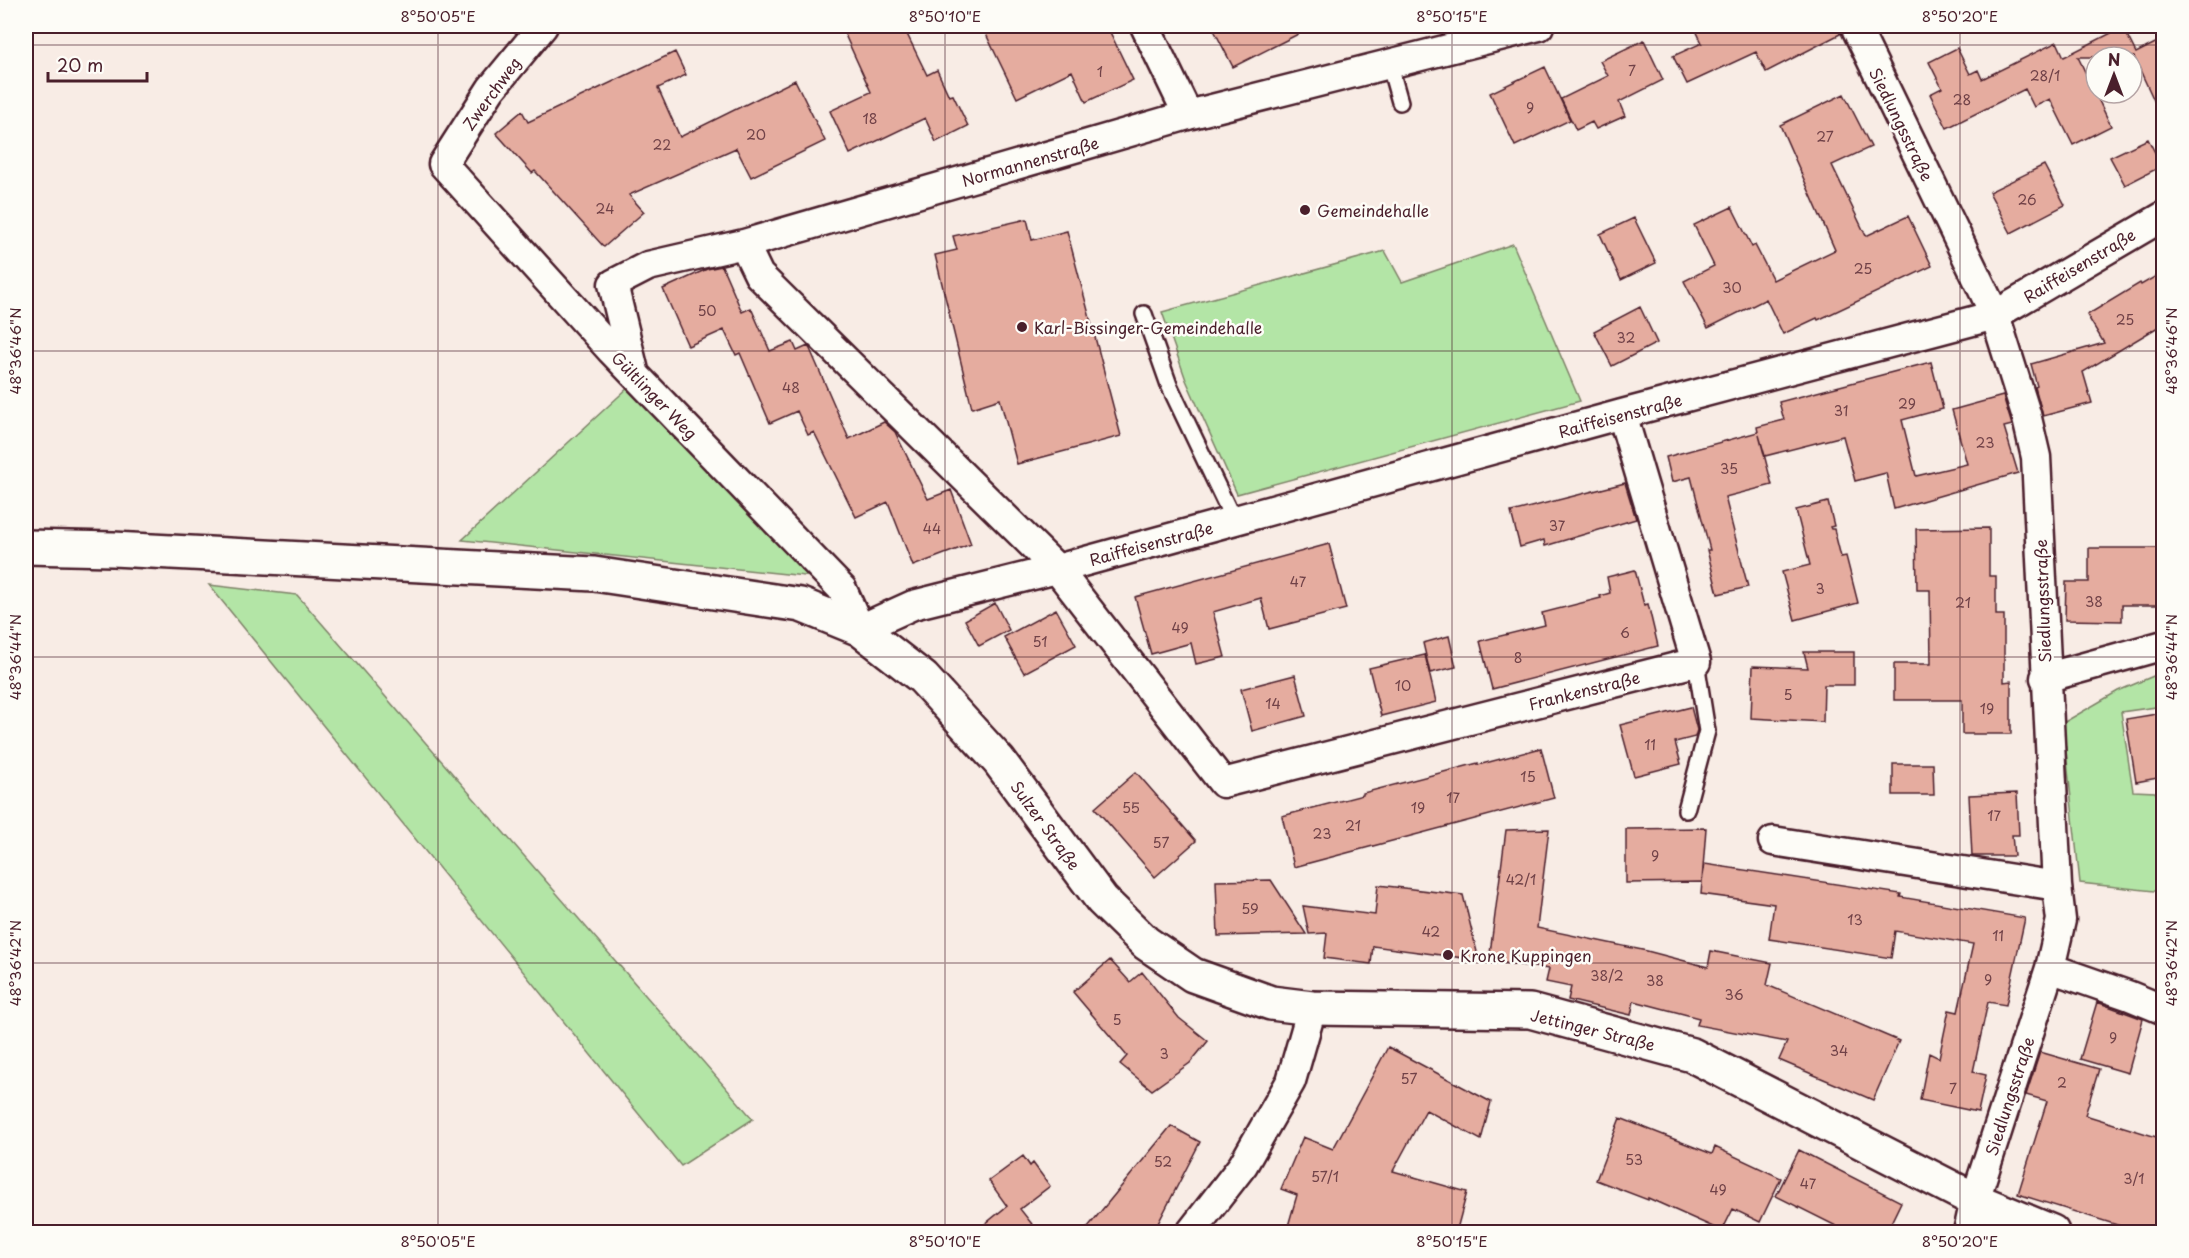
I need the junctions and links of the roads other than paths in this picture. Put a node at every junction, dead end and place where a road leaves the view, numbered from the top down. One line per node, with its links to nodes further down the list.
1 (543, 26): 9 (street, Zwerchweg)
2 (1145, 26): 8 (street)
3 (1539, 26): 5 (street, Normannenstraße)
4 (1855, 26): 13 (street, Siedlungsstraße)
5 (1477, 33): 6 (street, Normannenstraße)
6 (1389, 63): 7 (lane); 8 (street, Normannenstraße)
7 (1400, 102)
8 (1188, 115): 11 (street, Normannenstraße)
9 (443, 164): 14 (street, Gültlinger Weg)
10 (2163, 216): 13 (street, Raiffeisenstraße)
11 (744, 244): 14 (street, Normannenstraße); 18 (street)
12 (1144, 314): 16 (lane)
13 (1995, 315): 15 (street, Raiffeisenstraße); 22 (street, Siedlungsstraße)
14 (634, 373): 19 (street, Gültlinger Weg)
15 (1622, 414): 16 (street, Raiffeisenstraße); 21 (street)
16 (1234, 521): 18 (street, Raiffeisenstraße)
17 (26, 547): 19 (main road, Sulzer Straße)
18 (1057, 568): 19 (street, Raiffeisenstraße); 21 (street, Frankenstraße)
19 (860, 629): 27 (main road, Sulzer Straße)
20 (2163, 645): 22 (street)
21 (1696, 662): 23 (lane)
22 (2045, 678): 25 (street, Siedlungsstraße)
23 (1686, 810)
24 (1773, 841): 25 (street)
25 (2057, 886): 26 (street, Siedlungsstraße)
26 (2050, 968): 28 (street); 29 (street, Siedlungsstraße)
27 (1312, 1008): 29 (main road, Jettinger Straße); 30 (street)
28 (2163, 1010)
29 (1975, 1200): 31 (street, Siedlungsstraße); 32 (main road, Jettinger Straße)
30 (1191, 1233)
31 (1968, 1233)
32 (2052, 1233)

